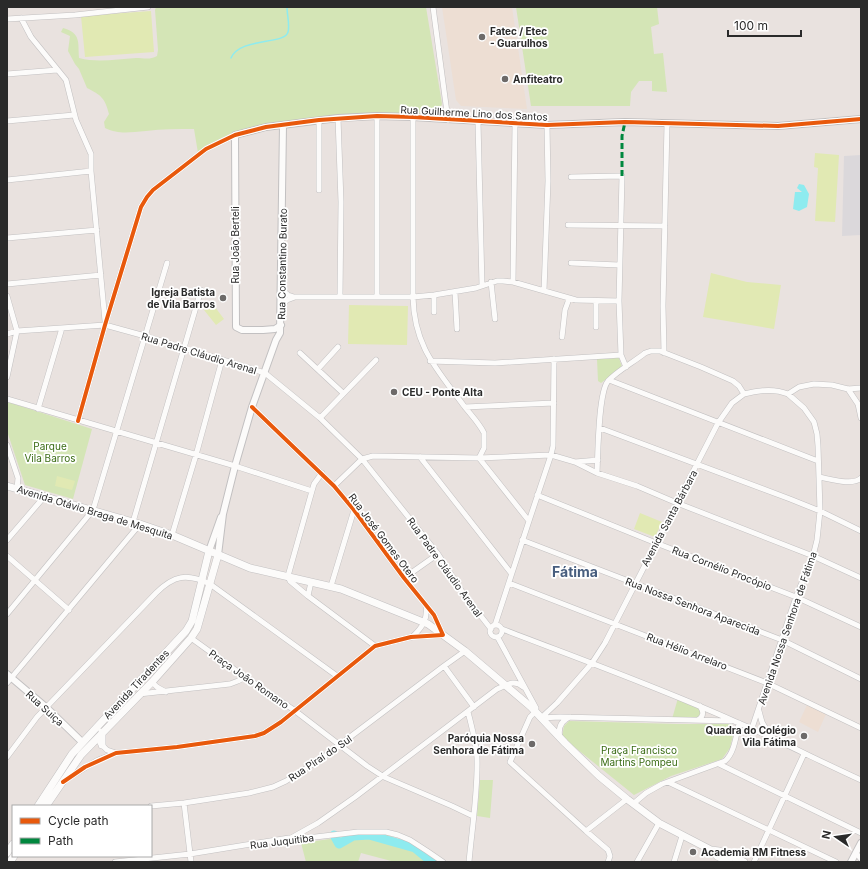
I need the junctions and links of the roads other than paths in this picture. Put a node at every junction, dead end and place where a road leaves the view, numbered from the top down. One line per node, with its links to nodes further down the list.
1 (148, 7): 3 (street)
2 (433, 7): 13 (street)
3 (21, 18): 4 (street); 5 (street)
4 (7, 19)
5 (57, 70): 6 (street); 7 (street)
6 (7, 74)
7 (74, 115): 14 (street); 21 (street)
8 (377, 116): 9 (street, Rua Guilherme Lino dos Santos); 10 (street, Rua Guilherme Lino dos Santos); 49 (street)
9 (413, 117): 13 (street, Rua Guilherme Lino dos Santos); 47 (street)
10 (338, 118): 12 (street, Rua Guilherme Lino dos Santos); 46 (street)
11 (861, 119): 18 (street, Rua Guilherme Lino dos Santos)
12 (319, 120): 16 (street, Rua Guilherme Lino dos Santos); 24 (street)
13 (448, 120): 15 (street, Rua Guilherme Lino dos Santos)
14 (7, 121)
15 (478, 122): 17 (street, Rua Guilherme Lino dos Santos); 37 (street)
16 (283, 124): 20 (street, Rua Guilherme Lino dos Santos); 38 (street, Rua Constantino Burato)
17 (515, 124): 19 (street, Rua Guilherme Lino dos Santos); 35 (street)
18 (667, 124): 19 (street, Rua Guilherme Lino dos Santos); 27 (street)
19 (547, 125): 41 (street)
20 (235, 135): 42 (street, Rua Guilherme Lino dos Santos); 61 (street, Rua João Berteli)
21 (91, 171): 23 (street); 28 (street)
22 (571, 176): 26 (street)
23 (7, 180)
24 (319, 190)
25 (568, 224): 26 (street)
26 (620, 225): 27 (street); 32 (street)
27 (665, 226): 70 (street)
28 (97, 230): 29 (street); 33 (street)
29 (7, 238)
30 (167, 263): 64 (street)
31 (571, 263): 32 (street)
32 (619, 265): 52 (street)
33 (101, 275): 36 (street); 39 (street)
34 (491, 282): 35 (street); 37 (street); 55 (street)
35 (513, 282): 41 (street)
36 (7, 284)
37 (482, 286): 43 (street)
38 (281, 289): 48 (street); 53 (street, Rua Constantino Burato)
39 (103, 290): 42 (street); 56 (street)
40 (202, 290): 68 (street)
41 (544, 291): 50 (street)
42 (116, 292): 56 (street, Rua Guilherme Lino dos Santos)
43 (455, 292): 44 (street); 60 (street)
44 (434, 295): 47 (street); 54 (street)
45 (7, 296): 62 (street)
46 (340, 296): 48 (street); 49 (street)
47 (413, 296): 49 (street); 75 (street)
48 (295, 297): 53 (street)
49 (377, 297)
50 (569, 299): 51 (street); 65 (street)
51 (596, 300): 52 (street); 58 (street)
52 (619, 301): 71 (street)
53 (281, 305): 57 (street, Rua Constantino Burato)
54 (434, 312)
55 (495, 319)
56 (105, 325): 59 (street, Rua Padre Cláudio Arenal); 64 (street, Rua Padre Cláudio Arenal); 93 (street, Rua Guilherme Lino dos Santos)
57 (281, 325): 61 (street, Rua João Berteli); 66 (street, Rua Constantino Burato)
58 (596, 327)
59 (62, 328): 62 (street, Rua Padre Cláudio Arenal); 90 (street)
60 (457, 329)
61 (263, 330): 66 (street)
62 (18, 331): 63 (street, Rua Padre Cláudio Arenal); 79 (street)
63 (7, 334)
64 (145, 336): 68 (street, Rua Padre Cláudio Arenal); 96 (street)
65 (562, 337)
66 (276, 340): 78 (street, Rua Constantino Burato)
67 (338, 347): 77 (street)
68 (185, 348): 73 (street, Rua Padre Cláudio Arenal); 97 (street)
69 (300, 353): 77 (street)
70 (664, 353): 76 (street); 84 (street)
71 (621, 355): 72 (street); 76 (street)
72 (554, 359): 75 (street); 87 (street)
73 (222, 360): 78 (street, Rua Padre Cláudio Arenal); 99 (street)
74 (376, 360): 83 (street)
75 (430, 361): 89 (street)
76 (626, 367): 80 (street)
77 (318, 370): 83 (street)
78 (265, 373): 88 (street, Rua Constantino Burato); 91 (street, Rua Padre Cláudio Arenal)
79 (7, 377)
80 (609, 380): 94 (street); 95 (street)
81 (861, 388): 82 (street)
82 (848, 389): 85 (street); 92 (street)
83 (343, 393): 91 (street)
84 (744, 394): 85 (street); 94 (street, Avenida Santa Bárbara)
85 (788, 394): 105 (street, Avenida Nossa Senhora de Fátima)
86 (7, 399): 90 (street)
87 (554, 403): 89 (street); 100 (street)
88 (252, 407): 108 (street, Rua Constantino Burato); 109 (street, Rua José Gomes Otero)
89 (465, 407): 102 (street)
90 (38, 409): 93 (street)
91 (320, 418): 103 (street, Rua Padre Cláudio Arenal)
92 (861, 418)
93 (78, 421): 96 (street)
94 (718, 422): 105 (street); 107 (street, Avenida Santa Bárbara)
95 (600, 428): 104 (street); 107 (street)
96 (116, 432): 97 (street); 120 (street)
97 (156, 443): 99 (street); 125 (street)
98 (7, 445): 115 (street)
99 (196, 455): 108 (street); 127 (street)
100 (551, 455): 102 (street); 106 (street); 117 (street)
101 (420, 456): 102 (street); 103 (street); 136 (street)
102 (479, 458): 124 (street)
103 (362, 459): 114 (street); 132 (street, Rua Padre Cláudio Arenal)
104 (598, 460): 106 (street); 110 (street)
105 (818, 461): 111 (street, Avenida Nossa Senhora de Fátima)
106 (575, 462): 110 (street)
107 (697, 464): 119 (street, Avenida Santa Bárbara); 122 (street)
108 (235, 466): 116 (street); 123 (street, Rua Constantino Burato)
109 (322, 473): 114 (street, Rua José Gomes Otero); 116 (street)
110 (597, 473): 119 (street)
111 (819, 477): 112 (street); 122 (street, Avenida Nossa Senhora de Fátima)
112 (861, 478)
113 (7, 486): 115 (main road, Avenida Otávio Braga de Mesquita)
114 (334, 486): 121 (street, Rua José Gomes Otero)
115 (17, 489): 118 (main road, Avenida Otávio Braga de Mesquita)
116 (312, 491): 137 (street)
117 (537, 495): 124 (street); 130 (street, Rua Cornélio Procópio)
118 (44, 496): 120 (main road, Avenida Otávio Braga de Mesquita); 128 (street)
119 (677, 503): 130 (street, Avenida Santa Bárbara); 135 (street)
120 (93, 510): 125 (main road, Avenida Otávio Braga de Mesquita); 141 (street)
121 (354, 510): 138 (street, Rua José Gomes Otero); 146 (street)
122 (820, 511): 126 (street); 135 (street, Avenida Nossa Senhora de Fátima)
123 (223, 514): 131 (street, Rua Constantino Burato); 133 (street, Rua Constantino Burato)
124 (528, 521): 129 (street)
125 (136, 523): 127 (main road, Avenida Otávio Braga de Mesquita); 150 (street)
126 (861, 532)
127 (172, 535): 131 (main road, Avenida Otávio Braga de Mesquita)
128 (7, 540)
129 (522, 540): 136 (street); 145 (street, Rua Nossa Senhora Aparecida)
130 (656, 544): 145 (street, Avenida Santa Bárbara); 148 (street, Rua Cornélio Procópio)
131 (209, 551): 133 (main road, Avenida Otávio Braga de Mesquita); 140 (main road, Avenida Tiradentes)
132 (438, 554): 138 (street); 154 (street, Rua Padre Cláudio Arenal)
133 (218, 555): 137 (main road, Avenida Otávio Braga de Mesquita); 144 (main road, Avenida Tiradentes)
134 (7, 556): 141 (street)
135 (813, 556): 139 (street); 148 (street, Avenida Nossa Senhora de Fátima)
136 (511, 573): 143 (street)
137 (288, 576): 142 (main road, Avenida Otávio Braga de Mesquita); 147 (street)
138 (404, 578): 149 (street, Rua José Gomes Otero)
139 (861, 578)
140 (202, 580): 144 (street); 179 (street); 192 (main road, Avenida Tiradentes)
141 (36, 581): 150 (street); 151 (street)
142 (311, 582): 146 (main road, Avenida Otávio Braga de Mesquita); 147 (street)
143 (508, 583): 153 (street, Rua Hélio Arrelaro); 154 (street)
144 (210, 584): 159 (main road, Avenida Tiradentes); 166 (street)
145 (635, 584): 153 (street, Avenida Santa Bárbara); 161 (street, Rua Nossa Senhora Aparecida)
146 (331, 586): 152 (main road, Avenida Otávio Braga de Mesquita)
147 (308, 596): 162 (street)
148 (796, 597): 155 (street, Rua Cornélio Procópio); 161 (street, Avenida Nossa Senhora de Fátima)
149 (426, 605): 152 (street); 157 (street, Rua José Gomes Otero)
150 (69, 610): 168 (street)
151 (7, 614)
152 (424, 622): 157 (main road, Avenida Otávio Braga de Mesquita); 158 (street)
153 (615, 624): 164 (street, Avenida Santa Bárbara); 171 (street, Rua Hélio Arrelaro)
154 (493, 627): 156 (street); 160 (street)
155 (861, 627)
156 (502, 629): 160 (street); 164 (street)
157 (444, 635): 158 (street); 163 (main road, Avenida Otávio Braga de Mesquita)
158 (411, 637): 162 (street)
159 (191, 638): 167 (street, Praça João Romano); 170 (main road, Avenida Tiradentes)
160 (498, 638): 173 (street)
161 (782, 640): 169 (street, Rua Nossa Senhora Aparecida); 171 (street, Avenida Nossa Senhora de Fátima)
162 (375, 646): 166 (street)
163 (465, 651): 165 (street, Rua Piraí do Sul); 172 (main road, Avenida Otávio Braga de Mesquita)
164 (592, 663): 176 (street, Avenida Santa Bárbara); 177 (street)
165 (444, 666): 178 (street); 197 (street, Rua Piraí do Sul)
166 (336, 676): 180 (street)
167 (245, 677): 174 (street); 180 (street, Praça João Romano)
168 (8, 678): 179 (street, Rua Suiça)
169 (861, 679)
170 (152, 682): 174 (street); 175 (main road, Avenida Tiradentes)
171 (767, 683): 181 (street, Avenida Nossa Senhora de Fátima); 190 (street, Rua Hélio Arrelaro)
172 (504, 686): 173 (street); 178 (street); 183 (main road, Avenida Otávio Braga de Mesquita)
173 (525, 688): 183 (street)
174 (167, 692): 175 (street)
175 (140, 694): 191 (main road, Avenida Tiradentes)
176 (557, 703): 184 (street); 186 (street, Avenida Santa Bárbara)
177 (700, 706): 187 (street); 188 (street)
178 (474, 707): 182 (street)
179 (47, 708): 195 (street, Rua Suiça); 200 (street)
180 (294, 710): 197 (street, Praça João Romano); 198 (street)
181 (759, 710): 189 (street, Avenida Nossa Senhora de Fátima); 193 (street)
182 (468, 712): 202 (street); 212 (street)
183 (535, 712): 186 (main road, Avenida Otávio Braga de Mesquita); 215 (street)
184 (560, 717): 185 (street); 186 (street)
185 (571, 717): 187 (street); 194 (street)
186 (541, 718): 194 (main road, Avenida Otávio Braga de Mesquita)
187 (698, 720): 188 (street)
188 (737, 722): 189 (street); 201 (street)
189 (752, 728): 193 (street)
190 (861, 728)
191 (102, 732): 192 (main road, Avenida Tiradentes); 196 (main road)
192 (93, 736): 195 (main road, Avenida Tiradentes); 196 (street); 204 (main road, Avenida Tiradentes)
193 (771, 737): 199 (street)
194 (560, 739): 207 (main road, Avenida Otávio Braga de Mesquita)
195 (82, 742): 209 (main road, Avenida Tiradentes)
196 (102, 745): 198 (street)
197 (341, 745): 202 (street, Praça João Romano); 208 (street, Rua Piraí do Sul)
198 (116, 753): 204 (street)
199 (804, 754): 203 (street); 206 (street)
200 (7, 757)
201 (719, 764): 205 (street); 206 (street)
202 (384, 777): 212 (street, Praça João Romano); 218 (street)
203 (861, 780)
204 (63, 782): 210 (main road, Avenida Tiradentes)
205 (668, 782): 207 (street); 214 (street)
206 (785, 795): 214 (street); 216 (street)
207 (630, 801): 213 (main road, Avenida Otávio Braga de Mesquita); 215 (street)
208 (184, 803): 211 (street, Rua Piraí do Sul); 222 (street)
209 (39, 805)
210 (47, 805)
211 (152, 806)
212 (473, 816): 227 (street)
213 (659, 823): 217 (main road, Avenida Otávio Braga de Mesquita); 229 (street)
214 (769, 829): 233 (street); 234 (street)
215 (586, 831): 228 (street)
216 (861, 833)
217 (682, 836): 220 (main road, Avenida Otávio Braga de Mesquita); 230 (street)
218 (291, 838): 222 (street, Rua Juquitiba); 226 (street, Rua Juquitiba)
219 (861, 843): 221 (street)
220 (711, 850): 231 (main road, Avenida Otávio Braga de Mesquita); 232 (main road, Avenida Otávio Braga de Mesquita)
221 (856, 853): 223 (street); 235 (street)
222 (190, 854): 224 (street, Rua Juquitiba); 225 (street)
223 (861, 859)
224 (115, 862)
225 (191, 862)
226 (443, 862)
227 (469, 862)
228 (608, 862)
229 (637, 862)
230 (674, 862)
231 (729, 862)
232 (744, 862)
233 (754, 862)
234 (836, 862)
235 (852, 862)

